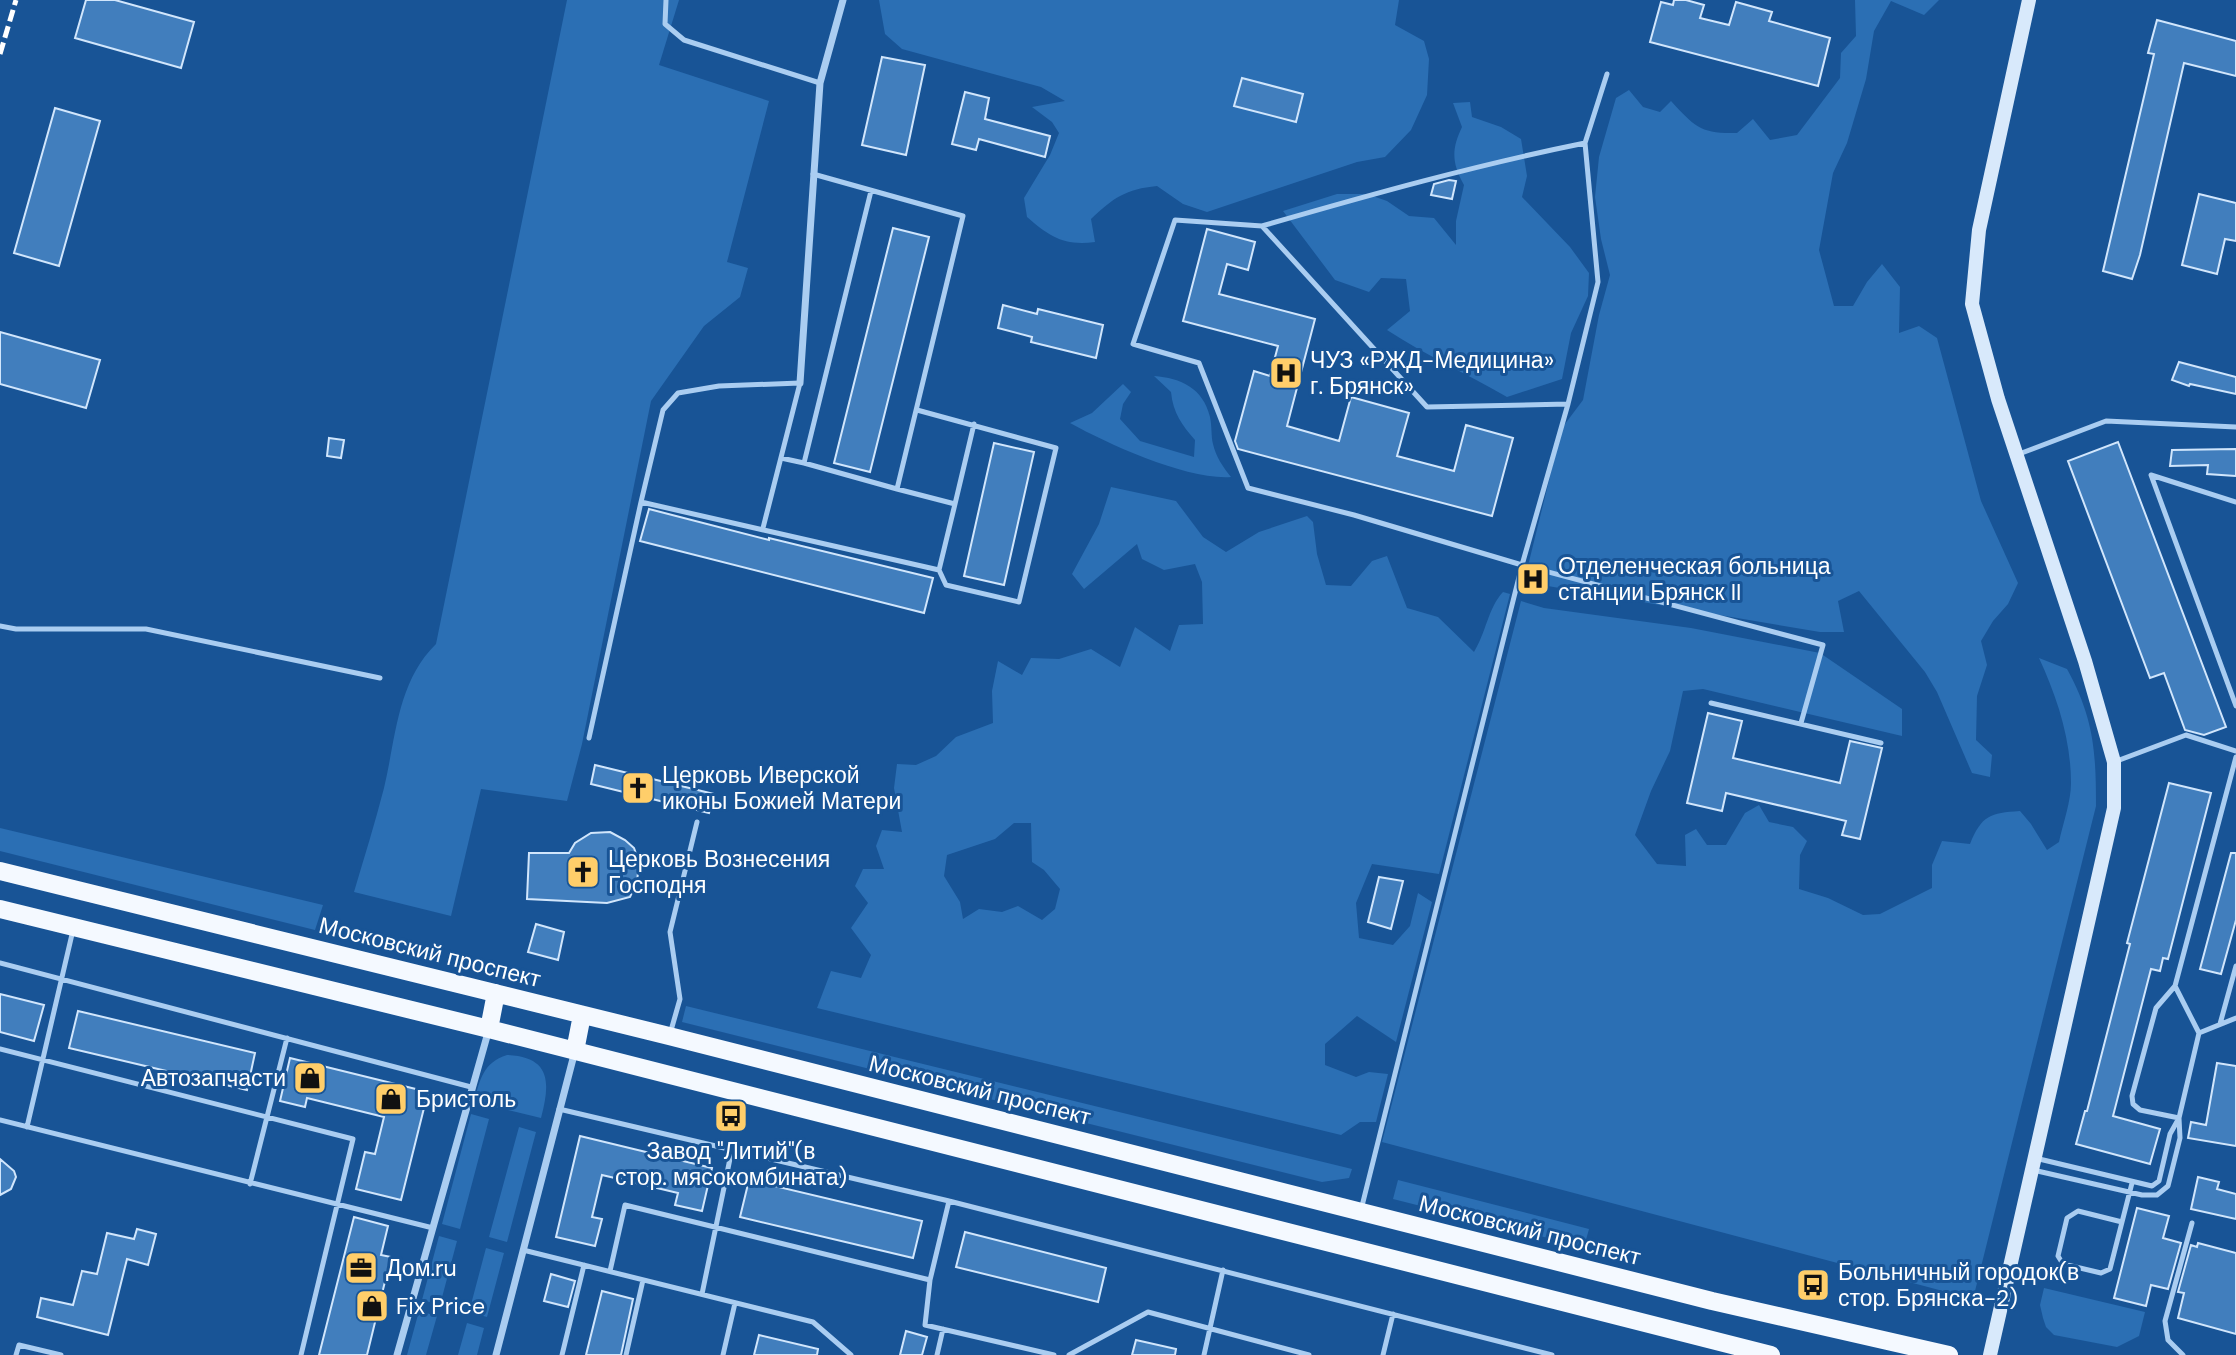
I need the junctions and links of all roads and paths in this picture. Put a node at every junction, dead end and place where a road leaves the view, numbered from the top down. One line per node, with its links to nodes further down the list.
1 (666, 0): 5 (lane)
2 (844, 0): 5 (street)
3 (2029, 0): 15 (street)
4 (1606, 74): 6 (lane)
5 (820, 83): 7 (street)
6 (1585, 143): 9 (lane); 11 (lane)
7 (813, 174): 8 (lane); 10 (street)
8 (871, 191): 12 (lane); 17 (lane)
9 (1262, 226): 11 (lane); 23 (lane)
10 (800, 383): 16 (lane); 19 (lane)
11 (1568, 404): 23 (lane)
12 (917, 410): 13 (lane); 18 (lane)
13 (974, 424): 21 (lane); 24 (lane)
14 (2236, 427): 15 (lane)
15 (2016, 455): 34 (street)
16 (781, 458): 17 (lane); 22 (lane)
17 (804, 463): 18 (lane)
18 (897, 489): 21 (lane)
19 (642, 502): 22 (lane); 30 (lane)
20 (2236, 502): 28 (lane)
21 (955, 505): 24 (lane)
22 (763, 528): 24 (lane)
23 (1522, 565): 29 (lane); 67 (lane)
24 (939, 570)
25 (0, 626): 26 (lane)
26 (380, 678)
27 (1711, 703): 29 (lane)
28 (2236, 706)
29 (1801, 723): 31 (lane)
30 (589, 738)
31 (1881, 743)
32 (2236, 751): 34 (lane)
33 (2236, 757): 42 (lane)
34 (2114, 762): 61 (street)
35 (697, 822): 49 (lane)
36 (0, 871): 43 (main road, Московский проспект)
37 (0, 909): 38 (main road)
38 (74, 927): 41 (lane); 47 (main road)
39 (0, 964): 41 (lane)
40 (2236, 966): 46 (lane)
41 (62, 979): 50 (lane); 53 (lane)
42 (2175, 986): 48 (lane); 57 (lane)
43 (496, 993): 44 (main road, Московский проспект); 47 (main road)
44 (582, 1015): 49 (main road, Московский проспект); 52 (main road)
45 (2236, 1018): 46 (lane)
46 (2220, 1024): 48 (lane)
47 (489, 1029): 52 (main road); 54 (street)
48 (2199, 1033): 57 (lane)
49 (669, 1036): 67 (main road, Московский проспект)
50 (287, 1038): 54 (lane); 56 (lane)
51 (0, 1049): 53 (lane)
52 (575, 1051): 55 (street); 99 (main road)
53 (43, 1060): 56 (lane); 59 (lane)
54 (471, 1087): 71 (street)
55 (558, 1109): 60 (lane); 72 (street)
56 (267, 1117): 63 (lane); 66 (lane)
57 (2179, 1118): 62 (lane); 64 (lane)
58 (0, 1120): 59 (lane)
59 (27, 1127): 63 (lane)
60 (732, 1149): 65 (lane); 70 (lane)
61 (2034, 1164): 62 (lane); 64 (lane); 101 (street)
62 (2132, 1183): 64 (lane)
63 (250, 1184): 66 (lane)
64 (2129, 1194): 68 (lane)
65 (949, 1201): 74 (lane); 77 (lane)
66 (336, 1205): 71 (lane); 85 (lane)
67 (1361, 1213): 100 (main road, Московский проспект)
68 (2122, 1222): 68 (lane)
69 (2192, 1223): 102 (lane)
70 (716, 1227): 75 (lane); 77 (lane); 78 (lane)
71 (433, 1228): 86 (street)
72 (523, 1250): 73 (lane); 87 (street)
73 (584, 1265): 75 (lane); 88 (lane)
74 (1223, 1270): 80 (lane); 82 (lane)
75 (610, 1271): 76 (lane)
76 (643, 1280): 78 (lane); 89 (lane)
77 (930, 1280): 81 (lane)
78 (702, 1294): 79 (lane)
79 (735, 1303): 90 (lane); 91 (lane)
80 (1393, 1314): 97 (lane); 98 (lane)
81 (943, 1329): 92 (lane); 93 (lane)
82 (1210, 1329): 94 (lane); 95 (lane); 96 (lane)
83 (16, 1355): 84 (lane)
84 (61, 1355)
85 (301, 1355)
86 (397, 1355)
87 (496, 1355)
88 (562, 1355)
89 (626, 1355)
90 (723, 1355)
91 (851, 1355)
92 (937, 1355)
93 (1054, 1355)
94 (1069, 1355)
95 (1205, 1355)
96 (1309, 1355)
97 (1383, 1355)
98 (1552, 1355)
99 (1771, 1355)
100 (1949, 1355)
101 (1990, 1355)
102 (2183, 1355)

